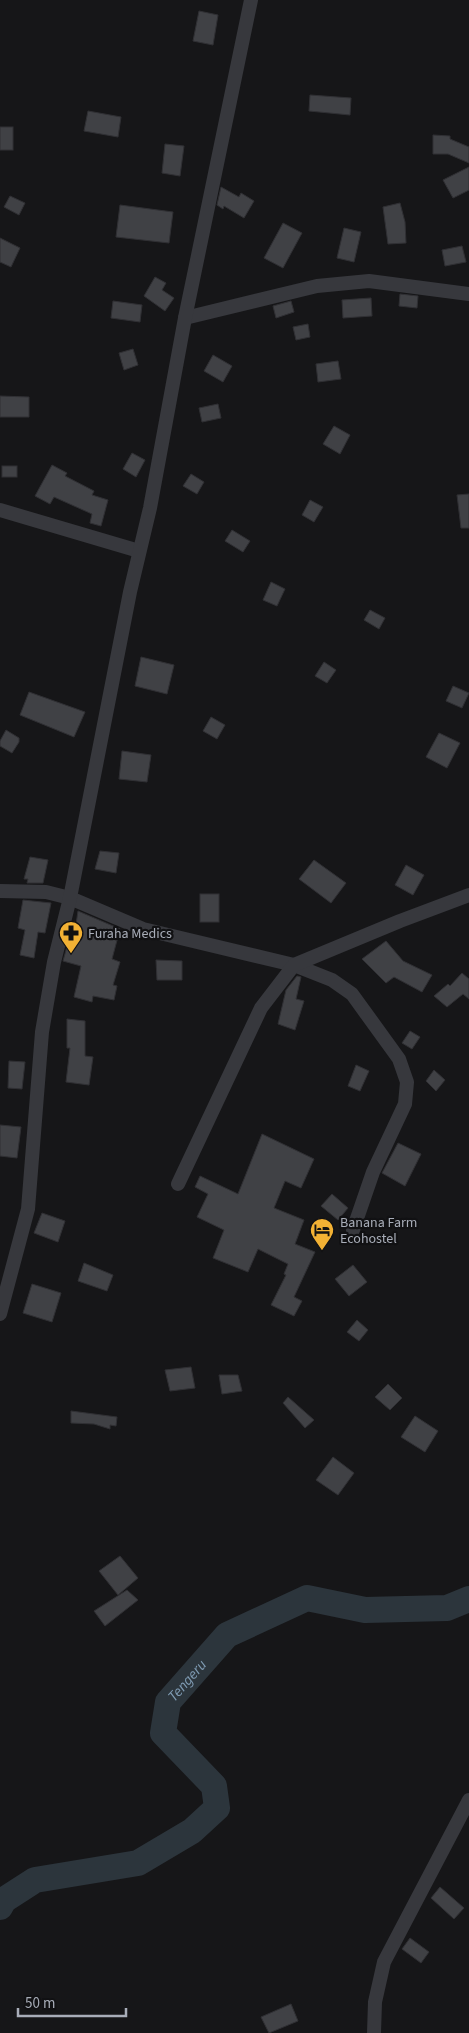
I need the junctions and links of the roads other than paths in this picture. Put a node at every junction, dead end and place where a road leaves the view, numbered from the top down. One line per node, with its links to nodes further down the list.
1 (251, 0): 3 (street)
2 (469, 294): 3 (street)
3 (185, 318): 5 (street)
4 (0, 510): 5 (street)
5 (139, 551): 8 (street)
6 (0, 891): 8 (street)
7 (469, 895): 9 (street)
8 (70, 898): 9 (street); 12 (street)
9 (294, 965): 10 (street); 11 (street)
10 (178, 1184)
11 (354, 1230)
12 (0, 1314)
13 (469, 1800): 14 (street)
14 (374, 2033)

